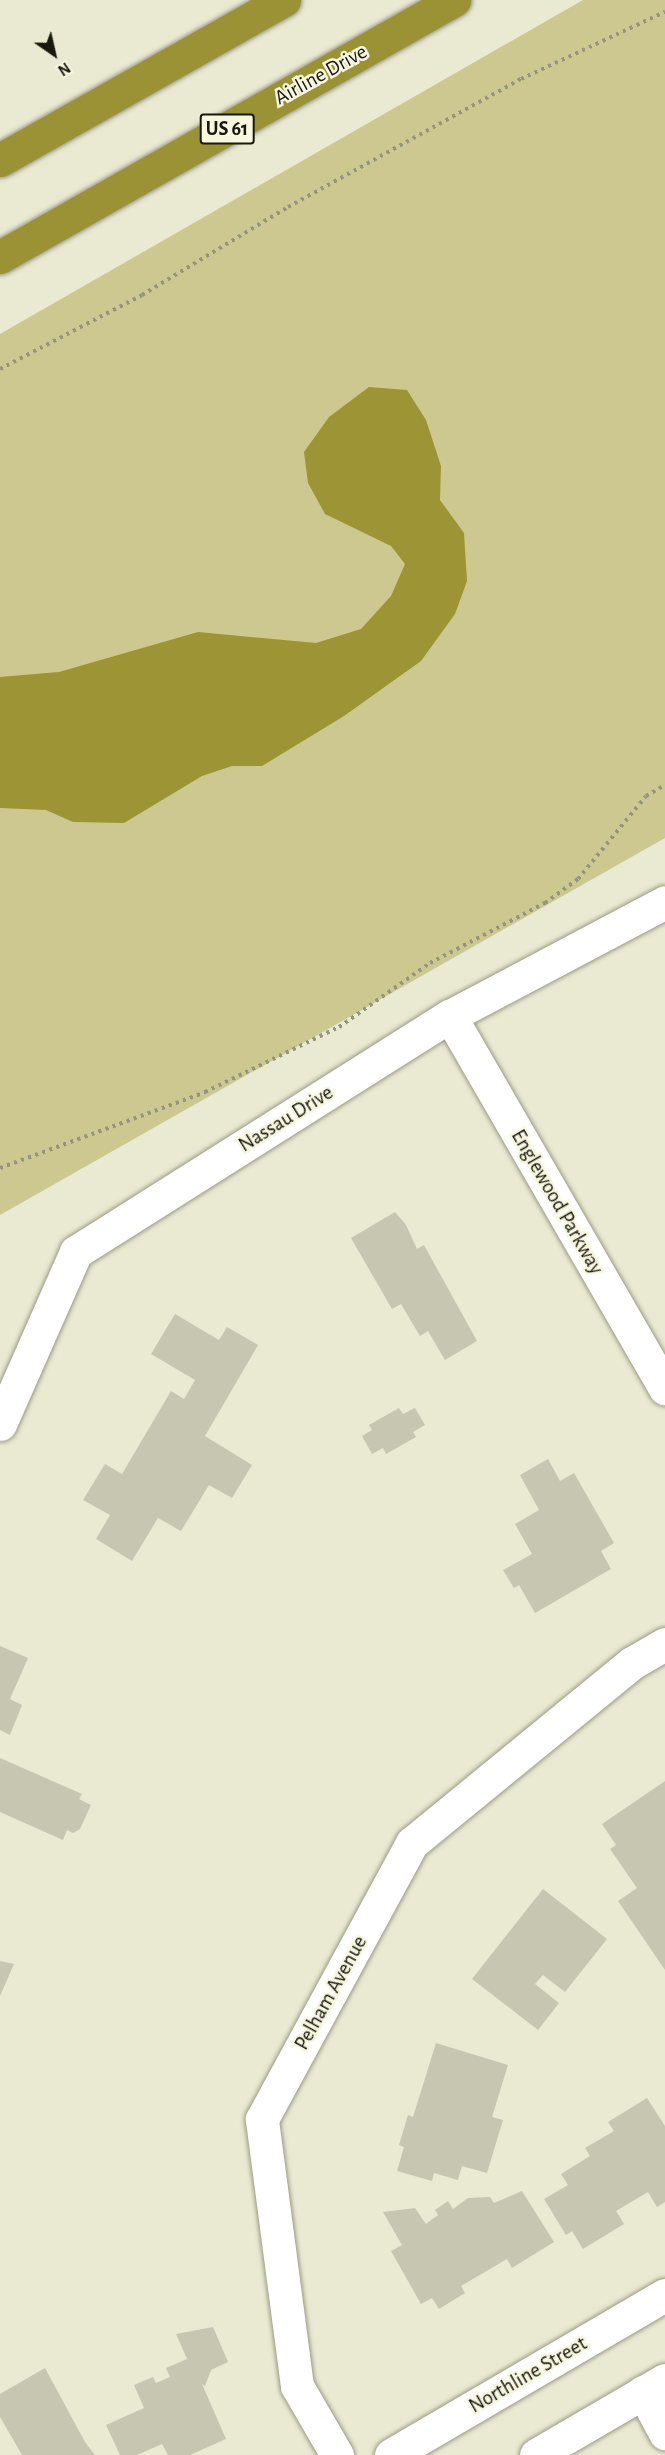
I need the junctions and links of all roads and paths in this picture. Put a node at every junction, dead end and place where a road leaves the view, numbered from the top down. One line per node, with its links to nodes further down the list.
1 (284, 0): 4 (highway)
2 (454, 0): 5 (highway, Airline Drive / US 61)
3 (665, 12): 6 (path)
4 (0, 160)
5 (0, 257)
6 (0, 369)
7 (665, 785): 10 (path)
8 (665, 902): 9 (street, Nassau Drive)
9 (450, 1016): 11 (street, Englewood Parkway); 12 (street, Nassau Drive)
10 (0, 1168)
11 (665, 1388)
12 (0, 1424)
13 (665, 1644): 17 (street, Pelham Avenue)
14 (665, 2295): 18 (street, Northline Street)
15 (654, 2386): 16 (street); 19 (street)
16 (665, 2433)
17 (336, 2455)
18 (391, 2455)
19 (536, 2455)

